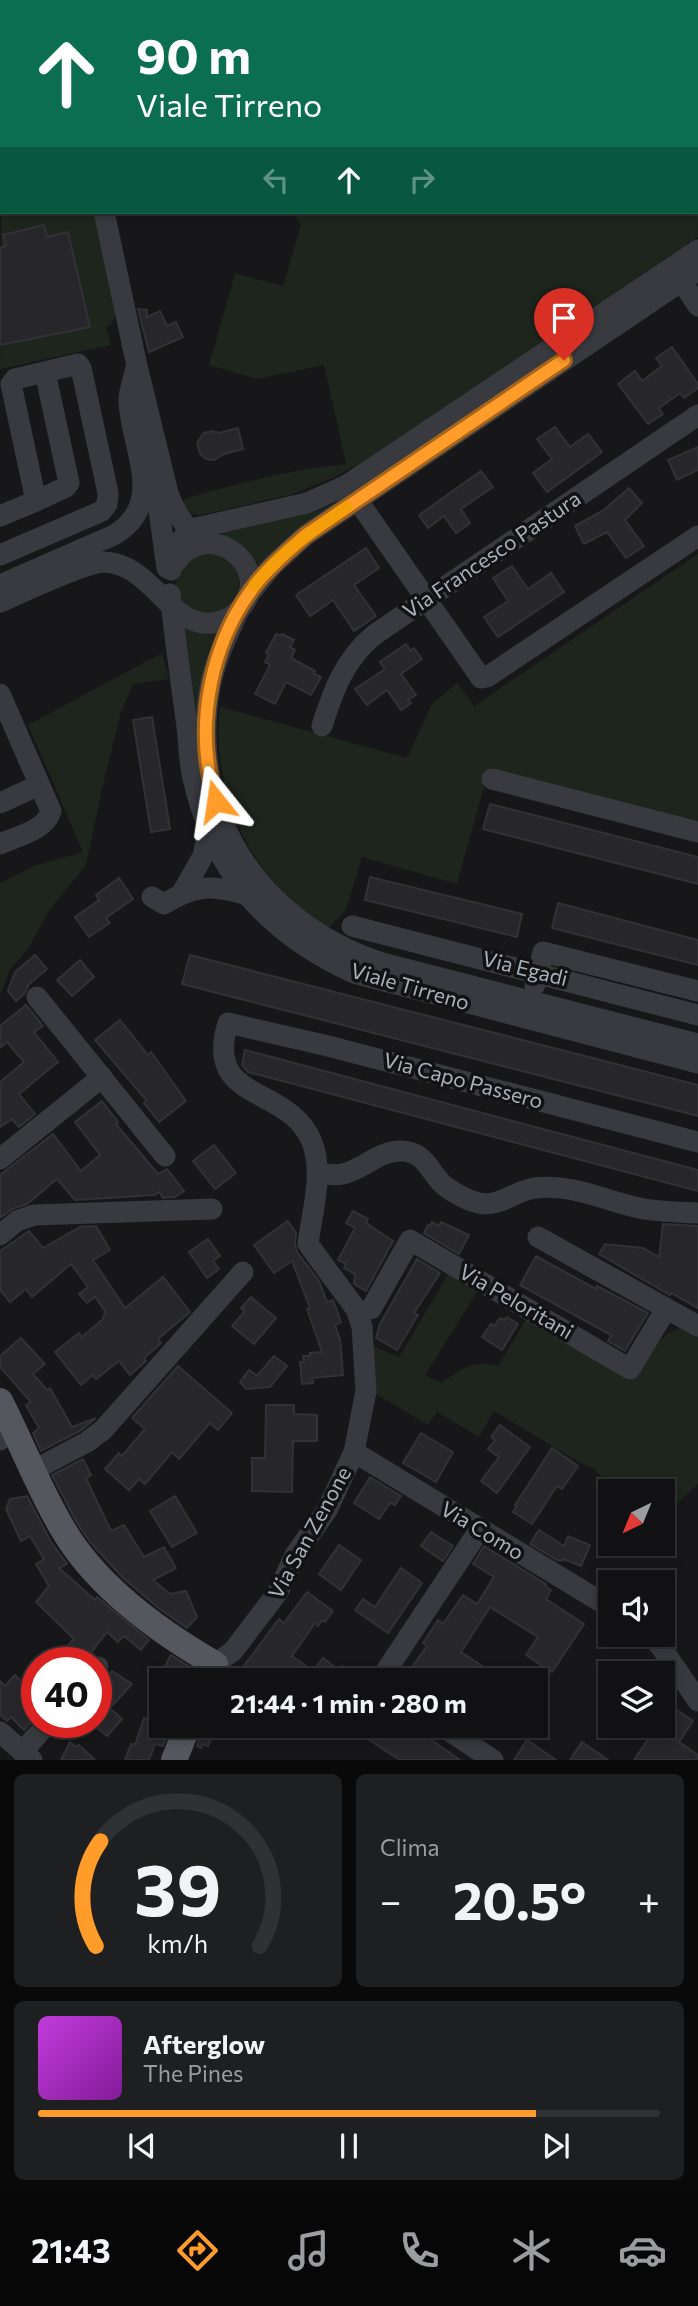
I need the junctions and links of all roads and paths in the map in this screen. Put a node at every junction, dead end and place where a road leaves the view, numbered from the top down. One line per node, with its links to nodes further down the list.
1 (104, 214): 5 (street)
2 (698, 250): 3 (street, Viale Tirreno)
3 (684, 273): 4 (street); 8 (street, Viale Tirreno)
4 (698, 306)
5 (137, 366): 11 (street); 15 (street); 16 (street)
6 (45, 372): 9 (street); 9 (street); 14 (street)
7 (698, 415): 17 (street, Via Francesco Pastura)
8 (352, 493): 11 (street, Viale Tirreno); 17 (street); 19 (street, Viale Tirreno)
9 (36, 500): 10 (street)
10 (0, 516)
11 (189, 531): 13 (street); 16 (street, Viale Tirreno)
12 (698, 536): 17 (street)
13 (208, 543): 16 (street); 19 (street)
14 (0, 555)
15 (0, 585)
16 (171, 593): 18 (street); 19 (street); 25 (street, Viale Tirreno)
17 (425, 600): 21 (street, Via Francesco Pastura)
18 (0, 602)
19 (242, 604): 25 (street, Viale Tirreno)
20 (0, 694): 23 (street)
21 (322, 726)
22 (492, 779): 26 (street)
23 (39, 785): 24 (street); 27 (street)
24 (0, 803)
25 (211, 823): 28 (street); 29 (street, Viale Tirreno); 35 (street, Viale Tirreno)
26 (698, 832)
27 (0, 844)
28 (182, 893): 29 (street); 30 (street)
29 (247, 895): 35 (street, Viale Tirreno)
30 (152, 897)
31 (352, 926): 32 (street, Via Egadi)
32 (538, 972): 33 (street); 35 (street); 36 (street, Via Egadi)
33 (698, 991)
34 (37, 998): 40 (street)
35 (528, 1010): 38 (street, Viale Tirreno); 39 (street, Viale Tirreno)
36 (698, 1015)
37 (229, 1023): 41 (street, Via Capo Passero); 44 (street, Via San Zenone)
38 (698, 1044)
39 (698, 1063)
40 (102, 1077): 42 (street); 43 (street)
41 (698, 1142)
42 (165, 1156)
43 (0, 1159)
44 (317, 1172): 46 (street); 55 (street, Via San Zenone)
45 (212, 1209): 47 (street)
46 (698, 1213)
47 (0, 1235)
48 (538, 1237): 51 (street)
49 (243, 1272): 56 (street)
50 (371, 1309): 51 (street, Via Peloritani)
51 (666, 1309): 52 (street)
52 (698, 1326)
53 (0, 1401): 54 (main road)
54 (7, 1435): 56 (main road)
55 (354, 1452): 57 (street, Via Como); 61 (street, Via San Zenone)
56 (34, 1470): 60 (main road)
57 (480, 1529): 58 (street, Via Como); 62 (street)
58 (598, 1600)
59 (660, 1647): 63 (street)
60 (207, 1668)
61 (215, 1668)
62 (388, 1668)
63 (698, 1701)
64 (0, 1732): 68 (street)
65 (39, 1738): 68 (street)
66 (183, 1738): 69 (main road)
67 (460, 1738): 70 (street)
68 (27, 1756)
69 (174, 1760)
70 (494, 1760)

